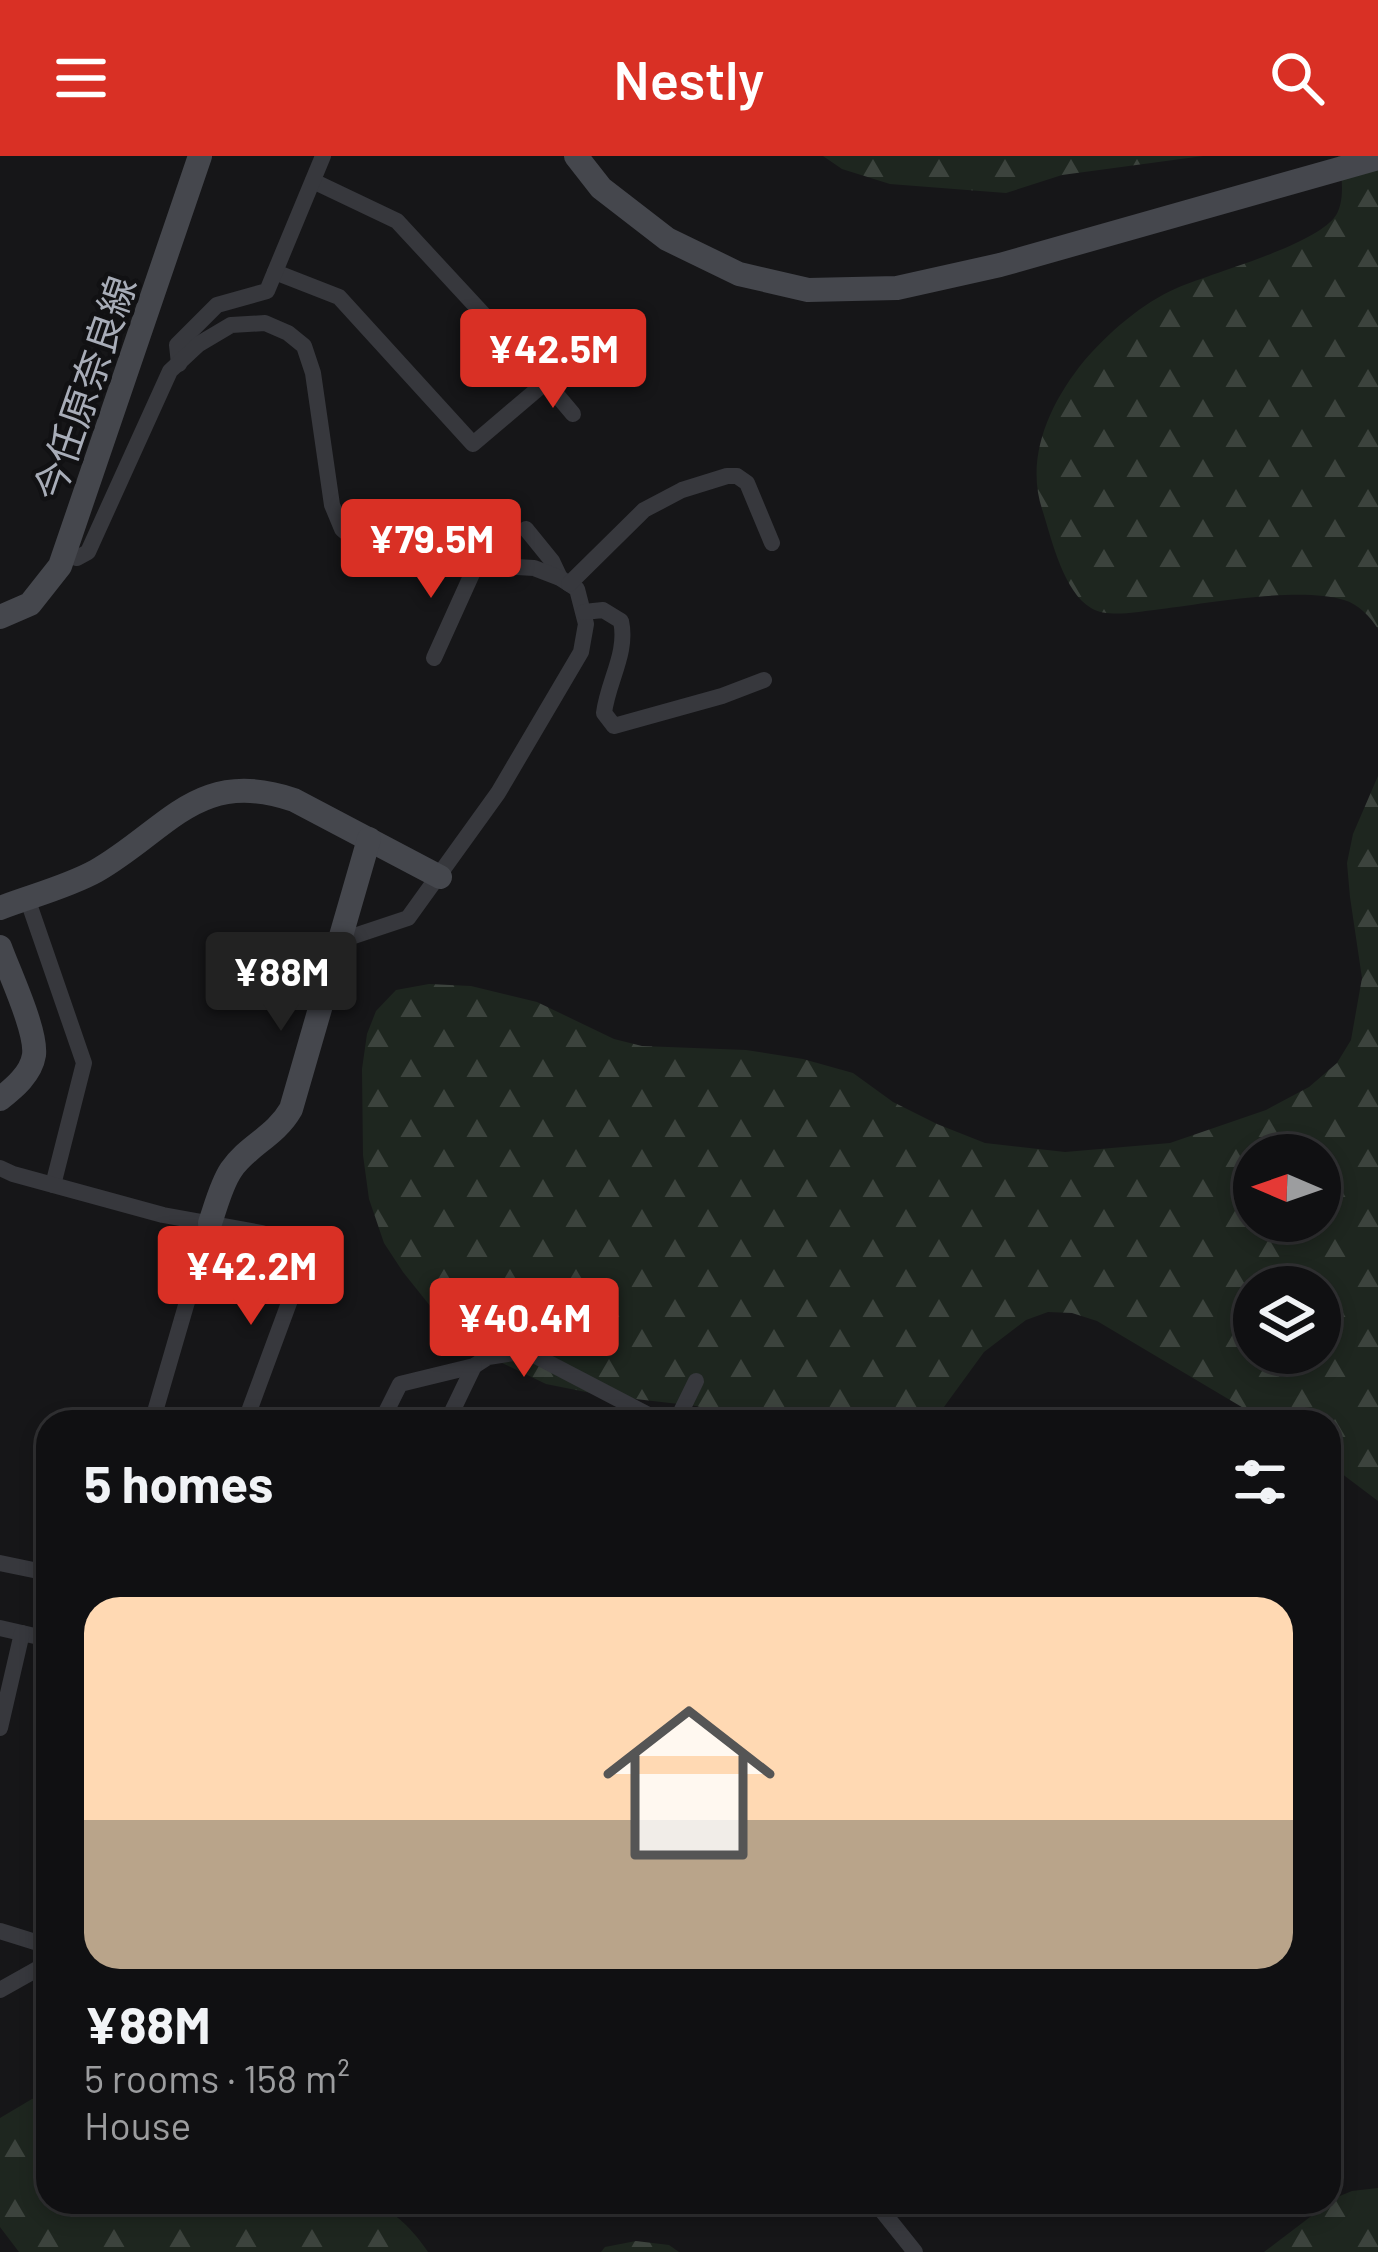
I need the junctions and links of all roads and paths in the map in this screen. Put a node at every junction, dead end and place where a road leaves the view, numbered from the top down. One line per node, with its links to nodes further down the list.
1 (200, 156): 12 (street, 今任原奈良線)
2 (323, 156): 5 (street)
3 (576, 156): 4 (street)
4 (1378, 158)
5 (313, 181): 6 (street); 8 (street)
6 (275, 272): 7 (street); 8 (street)
7 (178, 364): 12 (street); 13 (street)
8 (546, 382): 9 (street)
9 (573, 414)
10 (526, 529): 14 (street)
11 (772, 543): 14 (street)
12 (64, 554): 16 (street, 今任原奈良線)
13 (476, 565): 14 (street); 17 (street)
14 (565, 581): 15 (street)
15 (584, 612): 18 (street); 20 (street)
16 (0, 617)
17 (434, 658)
18 (764, 680)
19 (368, 839): 20 (street); 21 (street); 23 (street)
20 (440, 877): 23 (street)
21 (27, 898): 22 (street); 27 (street)
22 (0, 908)
23 (339, 941): 28 (street)
24 (0, 947): 25 (street)
25 (0, 1099)
26 (0, 1168): 27 (street)
27 (53, 1185): 28 (street)
28 (210, 1223): 31 (street); 32 (street)
29 (474, 1366): 33 (street); 34 (street); 35 (street)
30 (696, 1381): 36 (street)
31 (155, 1410)
32 (249, 1410)
33 (388, 1410)
34 (453, 1410)
35 (639, 1410)
36 (682, 1410)
37 (0, 1562): 38 (street)
38 (36, 1570)
39 (0, 1628): 40 (street)
40 (22, 1634): 41 (street); 42 (street)
41 (36, 1637)
42 (0, 1728)
43 (0, 1931): 44 (street)
44 (36, 1942)
45 (36, 1970): 46 (street)
46 (0, 1990)
47 (885, 2214): 48 (street)
48 (915, 2252)

